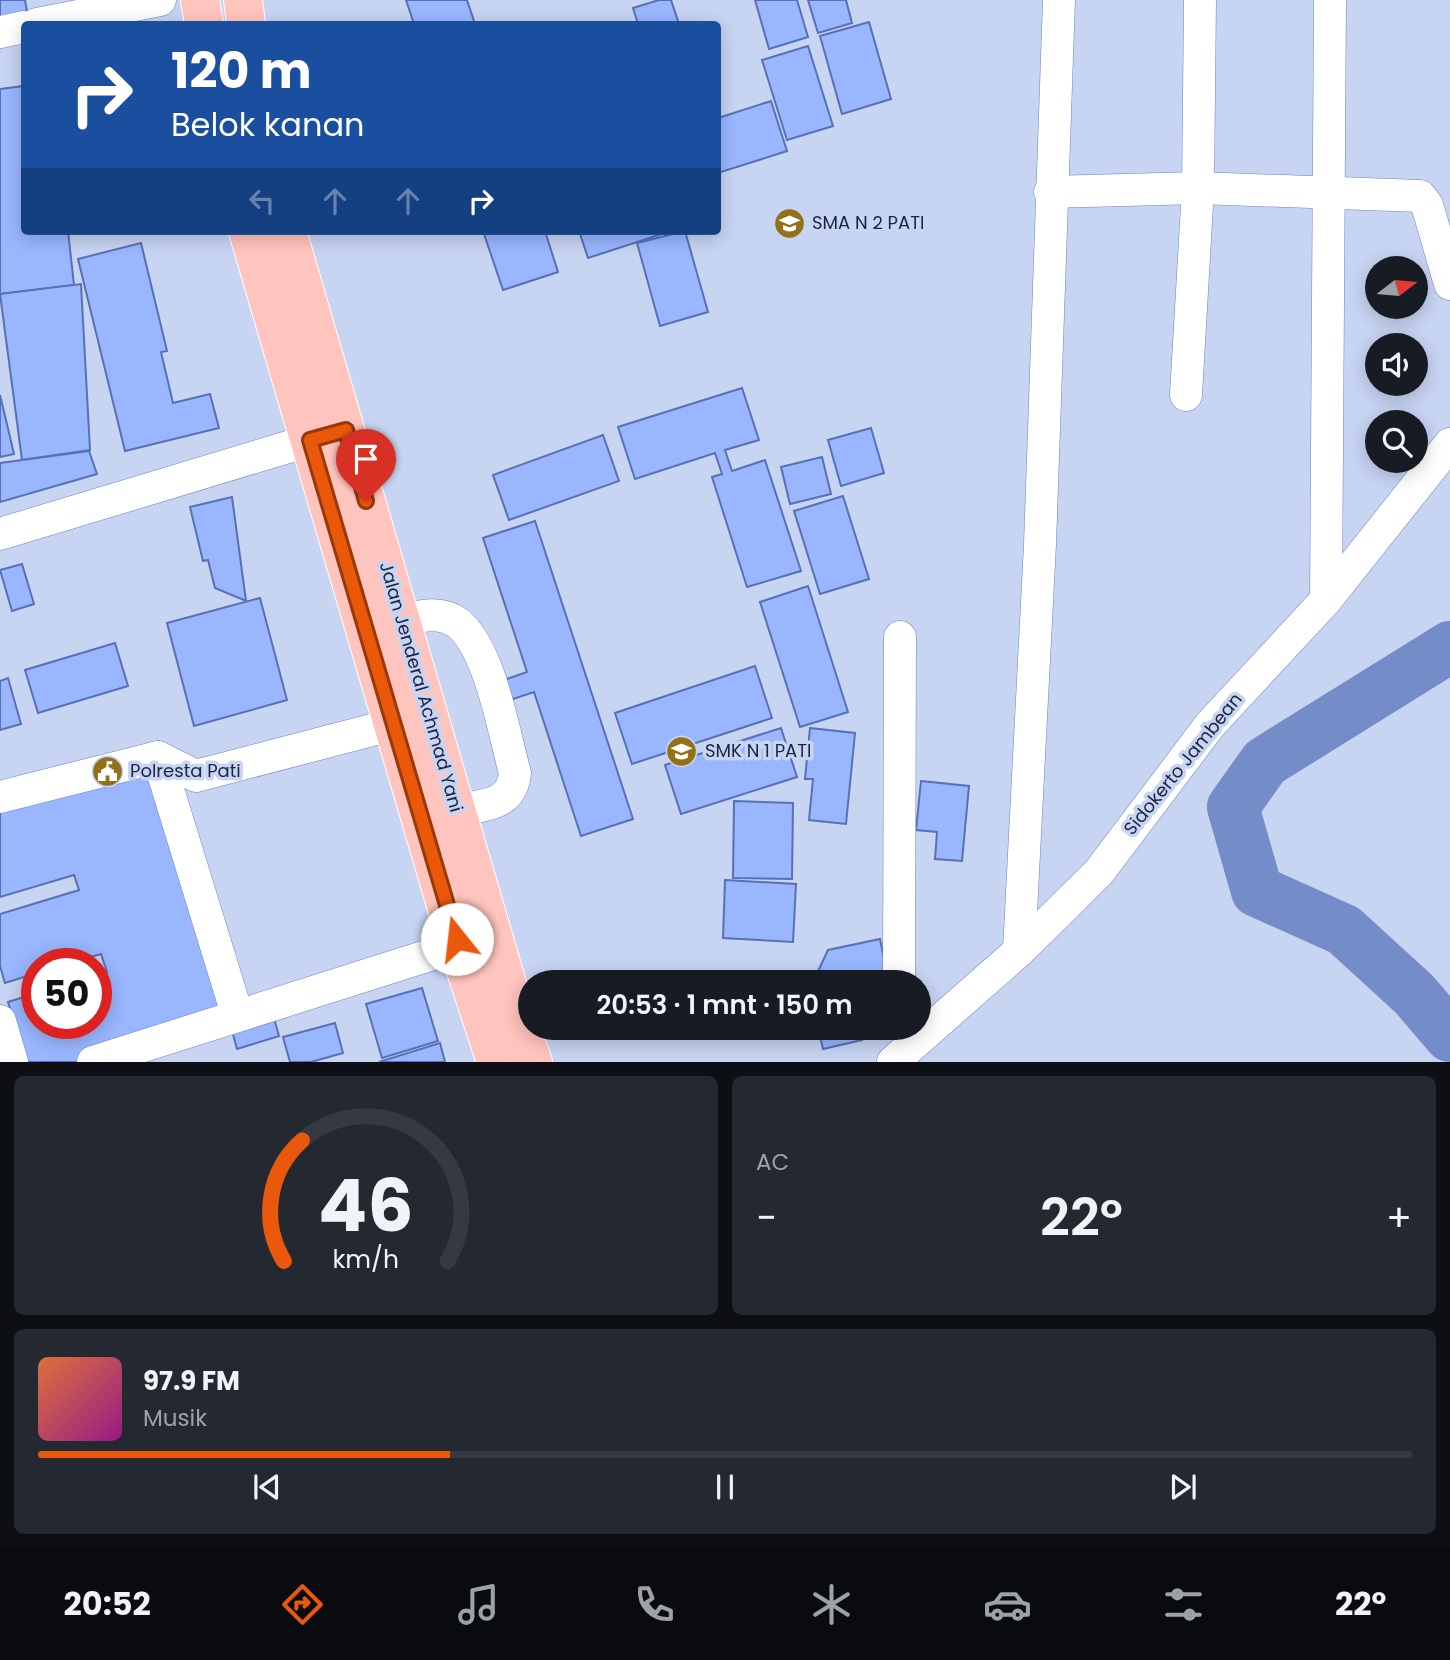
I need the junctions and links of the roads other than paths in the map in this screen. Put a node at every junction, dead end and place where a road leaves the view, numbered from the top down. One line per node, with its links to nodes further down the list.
1 (160, 0): 7 (street)
2 (200, 0): 8 (main road)
3 (243, 0): 9 (main road)
4 (1059, 0): 13 (street)
5 (1200, 0): 12 (street)
6 (1330, 0): 14 (street)
7 (52, 21)
8 (204, 21)
9 (246, 21)
10 (21, 28): 11 (street)
11 (0, 32)
12 (1198, 188): 13 (street); 14 (street); 18 (street)
13 (1050, 192): 31 (street)
14 (1327, 192): 17 (street); 23 (street)
15 (249, 235): 20 (main road, Jalan Jenderal Achmad Yani)
16 (288, 235): 19 (main road, Jalan Jenderal Achmad Yani)
17 (1450, 284)
18 (1186, 395)
19 (346, 430): 20 (street); 24 (main road, Jalan Jenderal Achmad Yani)
20 (310, 440): 22 (street); 26 (main road, Jalan Jenderal Achmad Yani)
21 (1450, 444): 23 (street, Sidokerto Jambean)
22 (0, 534)
23 (1326, 600): 31 (street, Sidokerto Jambean)
24 (400, 620): 26 (main road, Jalan Jenderal Achmad Yani); 29 (street)
25 (900, 637): 32 (street)
26 (412, 720): 27 (street); 29 (main road, Jalan Jenderal Achmad Yani)
27 (158, 757): 28 (street); 33 (street)
28 (0, 797)
29 (451, 830): 30 (main road, Jalan Jenderal Achmad Yani)
30 (469, 938): 33 (street); 35 (main road, Jalan Jenderal Achmad Yani)
31 (1020, 951): 36 (street, Sidokerto Jambean)
32 (899, 970)
33 (237, 1014): 38 (street)
34 (0, 1021): 37 (street)
35 (501, 1041): 39 (main road, Jalan Jenderal Achmad Yani)
36 (897, 1049)
37 (12, 1062)
38 (93, 1062)
39 (533, 1062)

